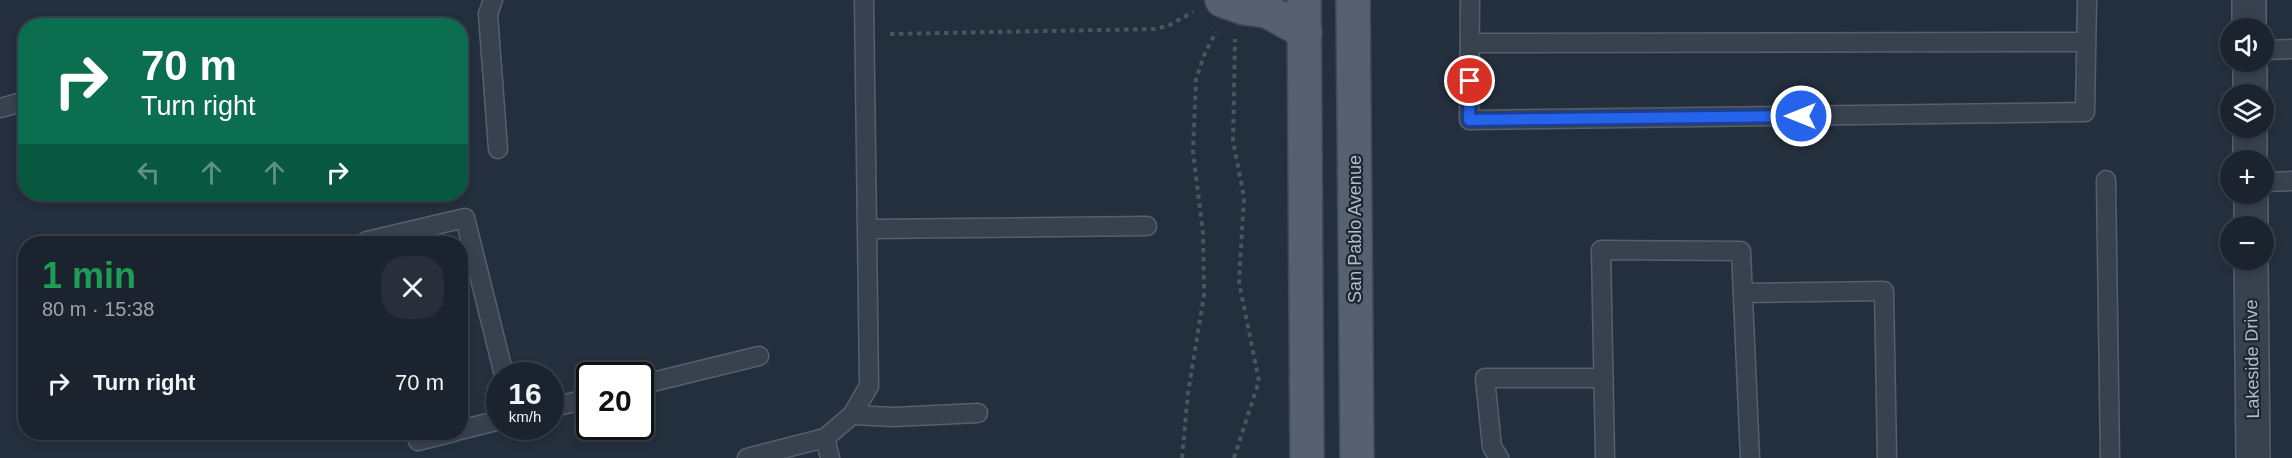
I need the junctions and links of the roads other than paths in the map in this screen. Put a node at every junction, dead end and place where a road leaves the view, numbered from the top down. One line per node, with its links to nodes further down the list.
1 (493, 0): 17 (lane)
2 (864, 0): 22 (lane)
3 (1304, 0): 10 (main road)
4 (1353, 0): 38 (main road, San Pablo Avenue)
5 (1470, 0): 12 (lane)
6 (2087, 0): 11 (lane)
7 (2249, 0): 9 (street)
8 (1220, 14): 10 (main road)
9 (2249, 18)
10 (1305, 32): 37 (main road)
11 (2086, 42): 12 (lane); 12 (lane)
12 (1470, 43)
13 (2292, 49): 14 (lane)
14 (2274, 50)
15 (18, 103): 16 (lane)
16 (0, 108)
17 (498, 149)
18 (2106, 180): 43 (lane)
19 (2292, 181): 20 (lane)
20 (2274, 182)
21 (1148, 226): 22 (lane)
22 (868, 230): 31 (lane)
23 (388, 236): 27 (lane)
24 (2251, 270): 44 (street, Lakeside Drive)
25 (1743, 293): 28 (lane); 41 (lane); 42 (lane)
26 (759, 357): 29 (lane)
27 (501, 362)
28 (1604, 378): 39 (lane); 40 (lane)
29 (654, 383)
30 (978, 414): 31 (lane)
31 (852, 415): 34 (lane)
32 (486, 424): 33 (lane)
33 (468, 428)
34 (825, 438): 35 (lane); 36 (lane)
35 (747, 458)
36 (830, 458)
37 (1306, 458)
38 (1357, 458)
39 (1499, 458)
40 (1605, 458)
41 (1750, 458)
42 (1887, 458)
43 (2110, 458)
44 (2253, 458)

